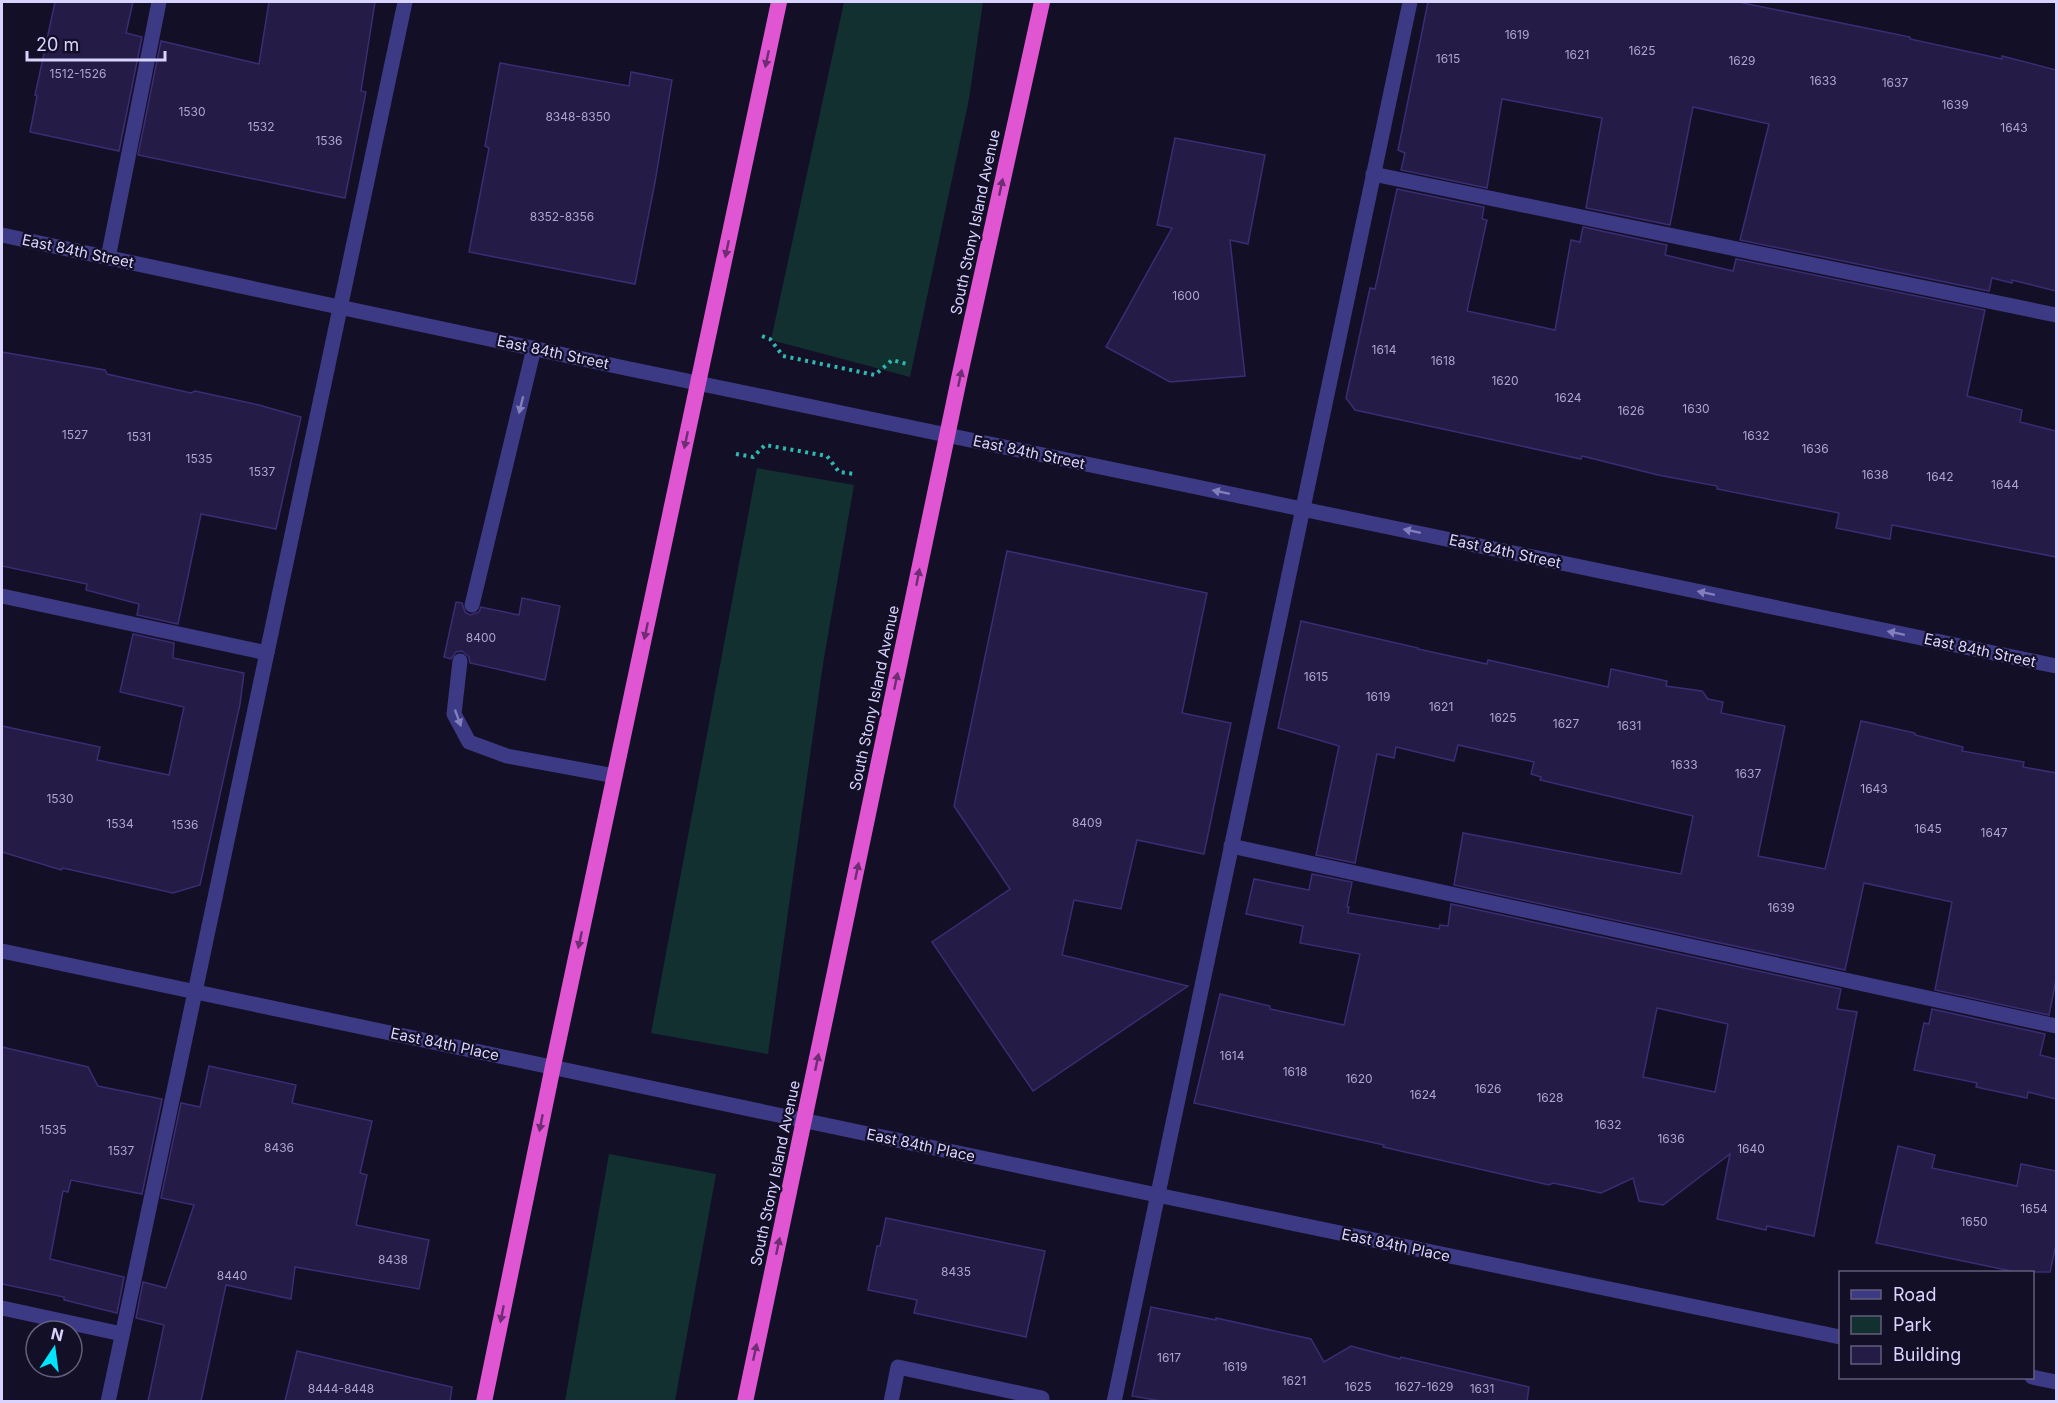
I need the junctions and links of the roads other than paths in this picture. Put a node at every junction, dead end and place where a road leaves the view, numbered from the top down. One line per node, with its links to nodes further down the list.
1 (159, 2): 8 (street)
2 (405, 2): 9 (street)
3 (779, 2): 12 (highway, one-way to 12)
4 (1042, 2): 13 (highway, South Stony Island Avenue, one-way to 4)
5 (1410, 2): 6 (street)
6 (1373, 174): 10 (street); 14 (street)
7 (2, 235): 8 (street, East 84th Street)
8 (108, 258): 9 (street, East 84th Street)
9 (340, 307): 11 (street, East 84th Street); 17 (street)
10 (2056, 315)
11 (534, 348): 12 (street, East 84th Street); 16 (street, one-way to 16)
12 (698, 383): 13 (street, East 84th Street); 20 (highway, one-way to 20)
13 (947, 435): 14 (street, East 84th Street, one-way to 13); 26 (highway, South Stony Island Avenue, one-way to 13)
14 (1303, 508): 19 (street, East 84th Street, one-way to 14); 21 (street)
15 (2, 596): 17 (street)
16 (472, 605)
17 (267, 653): 23 (street)
18 (460, 661): 20 (street, one-way to 20)
19 (2056, 666)
20 (615, 776): 25 (highway, one-way to 25)
21 (1231, 846): 24 (street); 27 (street)
22 (2, 951): 23 (street, East 84th Place)
23 (195, 991): 25 (street, East 84th Place); 29 (street)
24 (2056, 1026)
25 (553, 1066): 26 (street, East 84th Place); 34 (highway, one-way to 34)
26 (805, 1120): 27 (street, East 84th Place); 35 (highway, South Stony Island Avenue, one-way to 26)
27 (1157, 1195): 30 (street, East 84th Place); 38 (street)
28 (2, 1308): 29 (street)
29 (122, 1334): 33 (street)
30 (1839, 1337)
31 (2034, 1377): 32 (street)
32 (2056, 1382)
33 (108, 1401)
34 (484, 1401)
35 (745, 1401)
36 (891, 1401): 37 (street)
37 (1041, 1401)
38 (1114, 1401)

